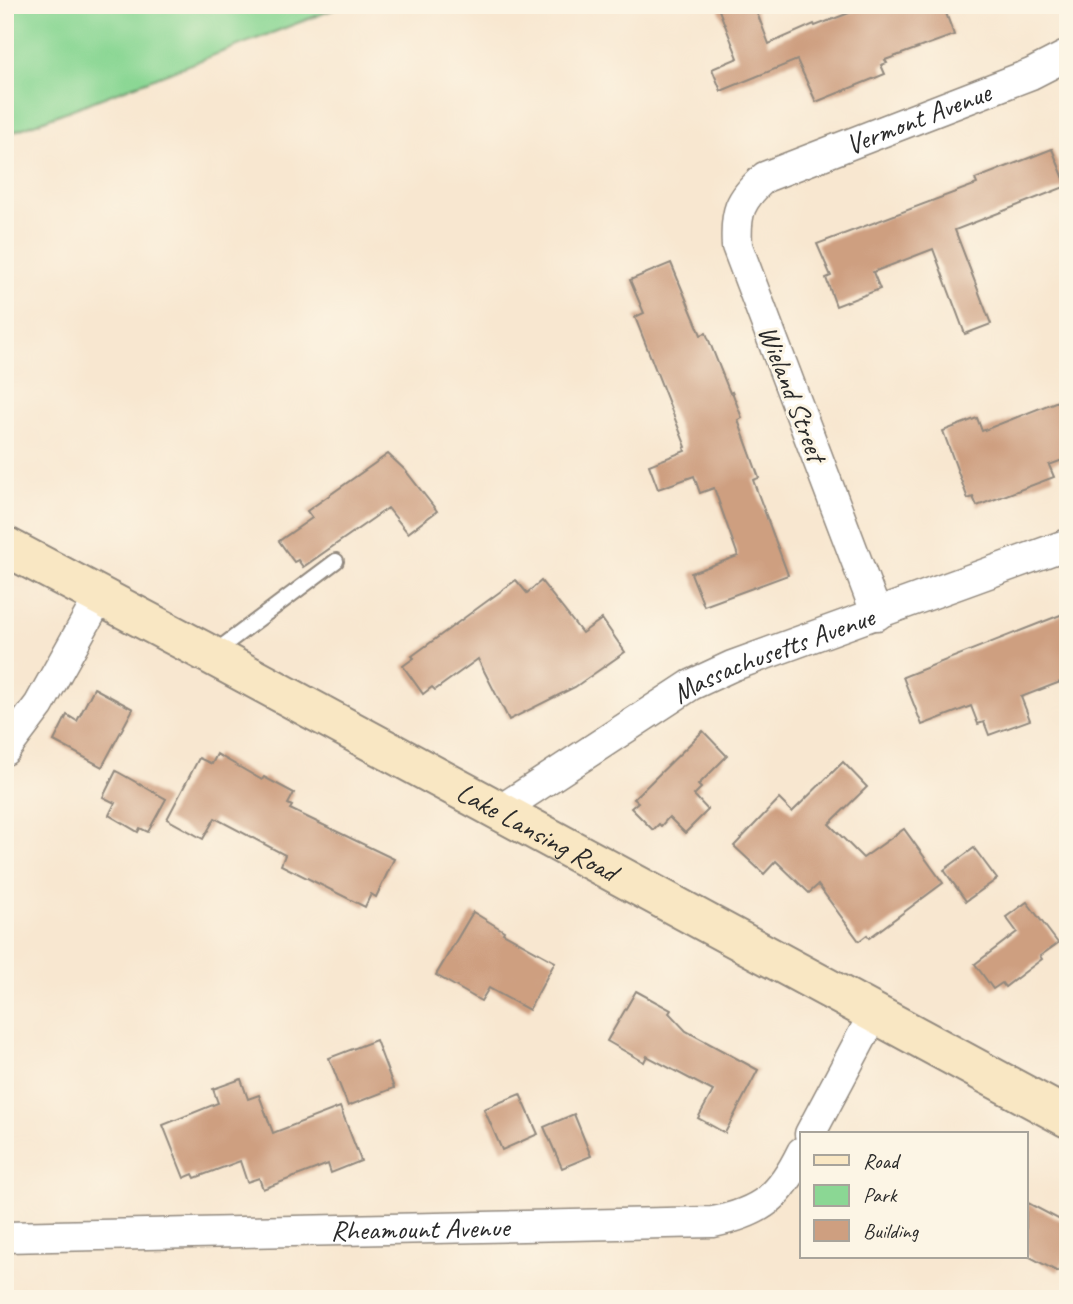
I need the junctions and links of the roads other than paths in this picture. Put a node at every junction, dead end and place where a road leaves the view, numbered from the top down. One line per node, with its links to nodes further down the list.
1 (1068, 55): 2 (street, Vermont Avenue)
2 (765, 177): 7 (street, Wieland Street)
3 (1068, 544): 7 (street, Massachusetts Avenue)
4 (5, 546): 6 (main road, Lake Lansing Road)
5 (336, 561): 8 (lane)
6 (100, 596): 8 (main road, Lake Lansing Road); 9 (street)
7 (877, 615): 10 (street, Massachusetts Avenue)
8 (211, 655): 10 (main road, Lake Lansing Road)
9 (5, 750)
10 (499, 811): 11 (main road, Lake Lansing Road)
11 (874, 1014): 12 (main road, Lake Lansing Road); 13 (street)
12 (1068, 1118)
13 (811, 1132)
14 (800, 1156): 15 (street, Rheamount Avenue)
15 (5, 1237)

